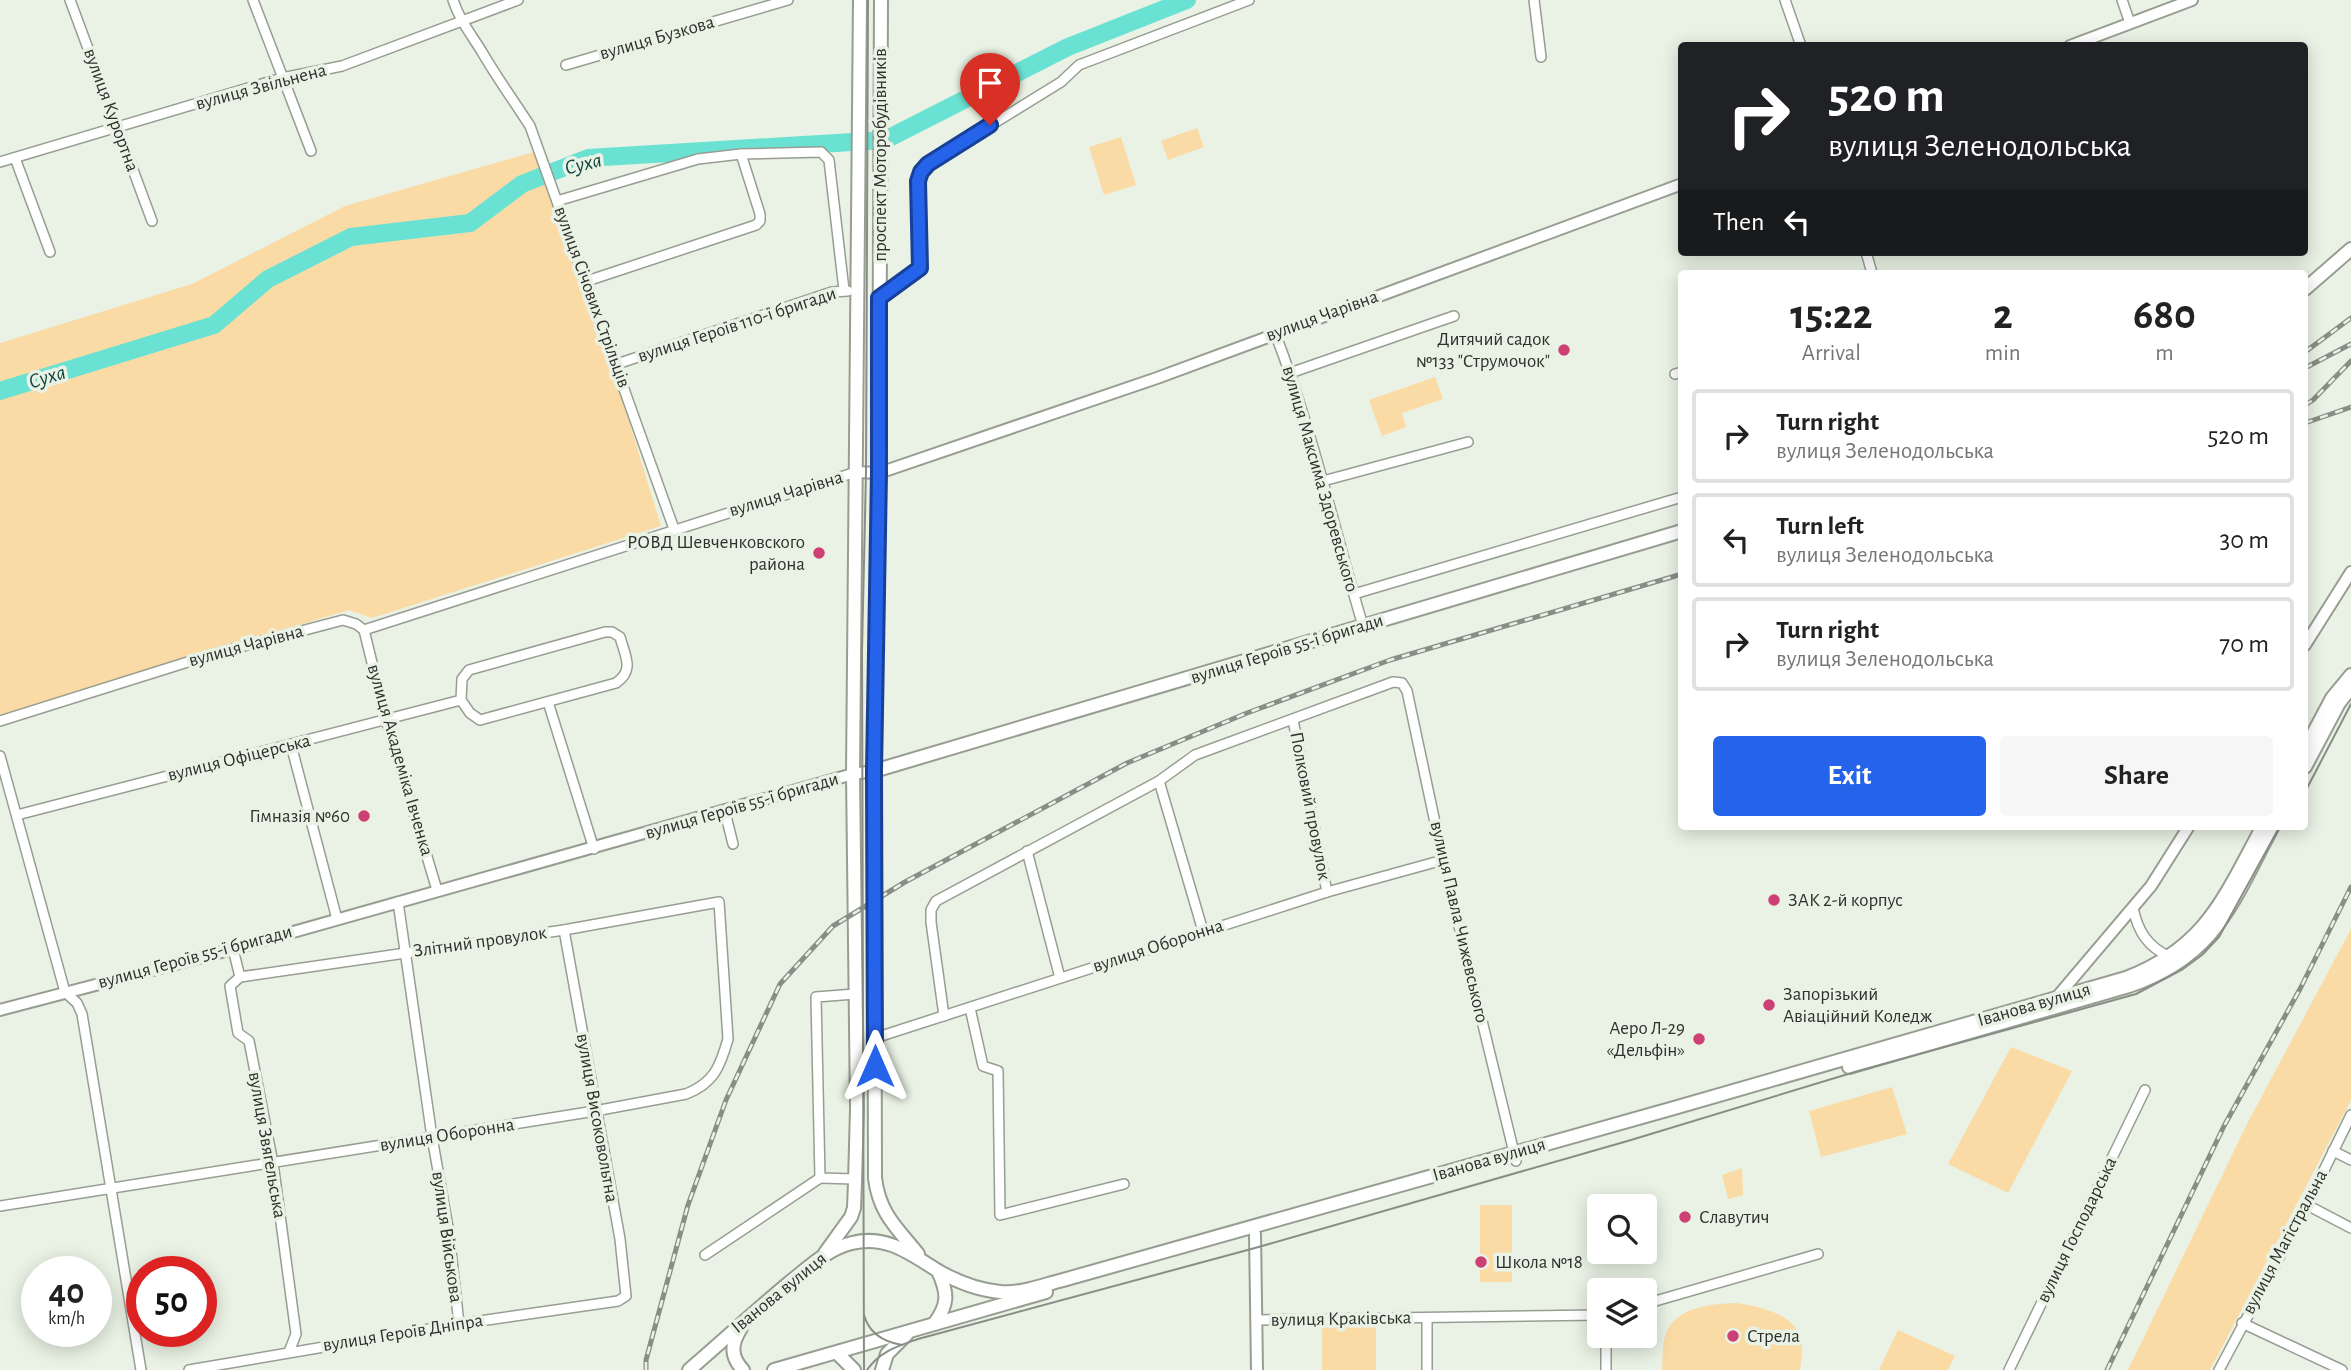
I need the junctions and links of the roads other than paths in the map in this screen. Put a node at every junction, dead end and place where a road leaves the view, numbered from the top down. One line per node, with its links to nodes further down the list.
1 (70, 0): 20 (street, вулиця Курортна)
2 (253, 0): 19 (street)
3 (453, 0): 13 (street, вулиця Січових Стрільців)
4 (518, 0): 13 (street, вулиця Звільнена)
5 (788, 0): 18 (street, вулиця Бузкова)
6 (860, 0): 33 (main road, проспект Моторобудівників)
7 (881, 0): 34 (main road, проспект Моторобудівників)
8 (1249, 0): 34 (street)
9 (1534, 0): 17 (street)
10 (1786, 0): 15 (street)
11 (2122, 0): 14 (street)
12 (2192, 0): 14 (street)
13 (461, 22): 19 (street, вулиця Звільнена); 26 (street, вулиця Січових Стрільців)
14 (2130, 23): 16 (street)
15 (1800, 42)
16 (2080, 42)
17 (1541, 57)
18 (566, 65)
19 (282, 78): 20 (street, вулиця Звільнена); 21 (street)
20 (118, 127): 23 (street, вулиця Звільнена); 27 (street, вулиця Курортна)
21 (311, 151)
22 (741, 154): 26 (street); 30 (street); 32 (street)
23 (15, 158): 24 (street, вулиця Звільнена); 29 (street)
24 (0, 162)
25 (1678, 185): 36 (street, вулиця Чарівна)
26 (556, 201): 30 (street, вулиця Січових Стрільців)
27 (152, 221)
28 (2351, 249): 31 (main road)
29 (51, 252)
30 (587, 281): 37 (street, вулиця Січових Стрільців)
31 (2308, 286)
32 (844, 290): 33 (street, вулиця Героїв 110-ї бригади); 37 (street, вулиця Героїв 110-ї бригади)
33 (857, 294): 40 (main road, проспект Моторобудівників)
34 (879, 298): 41 (main road, проспект Моторобудівників)
35 (1454, 316): 38 (street)
36 (1275, 333): 38 (street, вулиця Максима Здоревського); 41 (street, вулиця Чарівна)
37 (617, 364): 44 (street, вулиця Січових Стрільців)
38 (1290, 373): 42 (street, вулиця Максима Здоревського)
39 (1468, 442): 42 (street)
40 (856, 472): 41 (street, вулиця Чарівна); 44 (street, вулиця Чарівна); 63 (main road, проспект Моторобудівників)
41 (879, 473): 62 (main road, проспект Моторобудівників)
42 (1323, 481): 47 (street, вулиця Максима Здоревського)
43 (1678, 498): 47 (street)
44 (674, 529): 49 (street, вулиця Чарівна)
45 (1678, 532): 48 (main road, вулиця Героїв 55-ї бригади)
46 (2351, 572): 50 (street)
47 (1353, 594): 48 (street, вулиця Максима Здоревського)
48 (1363, 626): 62 (main road, вулиця Героїв 55-ї бригади)
49 (364, 630): 55 (street, вулиця Чарівна); 56 (street, вулиця Академіка Івченка)
50 (2308, 640)
51 (2351, 675): 58 (main road)
52 (2351, 688): 61 (main road)
53 (461, 700): 54 (street); 54 (street); 56 (street, вулиця Офіцерська)
54 (548, 702): 71 (street)
55 (0, 720)
56 (386, 720): 59 (street, вулиця Офіцерська); 74 (street, вулиця Академіка Івченка)
57 (1293, 720): 64 (street); 73 (street, вулиця Павла Чижевського); 75 (street, Полковий провулок)
58 (2308, 743)
59 (290, 745): 66 (street, вулиця Офіцерська); 79 (street)
60 (0, 756): 66 (street)
61 (2308, 761)
62 (874, 771): 63 (street, вулиця Героїв 55-ї бригади); 94 (main road, проспект Моторобудівників)
63 (853, 774): 65 (street, вулиця Героїв 55-ї бригади); 88 (main road, проспект Моторобудівників)
64 (1159, 781): 72 (street); 81 (street)
65 (724, 812): 70 (street); 71 (street, вулиця Героїв 55-ї бригади)
66 (17, 815): 87 (street)
67 (2186, 830): 78 (street)
68 (2261, 830): 84 (main road, Іванова вулиця)
69 (2271, 830): 92 (main road, Іванова вулиця)
70 (733, 844)
71 (594, 849): 74 (street, вулиця Героїв 55-ї бригади)
72 (1027, 851): 86 (street); 93 (street)
73 (1443, 860): 75 (street, вулиця Оборонна); 100 (street, вулиця Павла Чижевського)
74 (437, 890): 76 (street, вулиця Героїв 55-ї бригади)
75 (1327, 892): 81 (street, вулиця Оборонна)
76 (398, 902): 79 (street, вулиця Героїв 55-ї бригади); 83 (street, вулиця Військова)
77 (719, 902): 80 (street, Злітний провулок); 96 (street, вулиця Оборонна)
78 (2133, 908): 84 (street); 89 (street)
79 (337, 919): 82 (street, вулиця Героїв 55-ї бригади)
80 (564, 930): 83 (street, Злітний провулок); 96 (street, вулиця Високовольтна)
81 (1203, 931): 86 (street, вулиця Оборонна)
82 (233, 948): 85 (street, вулиця Звягельська); 87 (street, вулиця Героїв 55-ї бригади)
83 (405, 953): 85 (street, Злітний провулок); 98 (street, вулиця Військова)
84 (2170, 957): 89 (main road, Іванова вулиця)
85 (240, 976): 102 (street, вулиця Звягельська)
86 (1060, 978): 90 (street, вулиця Оборонна)
87 (65, 992): 91 (street, вулиця Героїв 55-ї бригади); 106 (street)
88 (855, 994): 103 (street); 104 (main road, проспект Моторобудівників)
89 (2057, 997): 92 (street); 100 (main road, Іванова вулиця)
90 (970, 1008): 93 (street, вулиця Оборонна); 105 (street)
91 (0, 1010)
92 (2047, 1010): 100 (main road, Іванова вулиця)
93 (944, 1016): 94 (street, вулиця Оборонна)
94 (875, 1038): 114 (main road, проспект Моторобудівників)
95 (2146, 1090): 139 (street, вулиця Господарська)
96 (595, 1111): 98 (street, вулиця Оборонна); 116 (street, вулиця Високовольтна)
97 (2351, 1115): 99 (street, вулиця Магістральна)
98 (432, 1137): 102 (street, вулиця Оборонна); 123 (street, вулиця Військова)
99 (2333, 1151): 101 (street); 107 (street, вулиця Магістральна)
100 (1515, 1157): 110 (main road, Іванова вулиця); 115 (main road, Іванова вулиця)
101 (2351, 1160)
102 (273, 1163): 106 (street, вулиця Оборонна); 127 (street, вулиця Звягельська)
103 (820, 1178): 104 (street); 113 (street)
104 (855, 1179): 111 (main road, проспект Моторобудівників)
105 (1124, 1184)
106 (111, 1187): 108 (street, вулиця Оборонна); 129 (street)
107 (2307, 1205): 109 (street); 122 (street, вулиця Магістральна)
108 (0, 1206)
109 (2351, 1228)
110 (1255, 1234): 121 (street); 124 (main road, Іванова вулиця)
111 (825, 1253): 114 (main road, Іванова вулиця); 119 (main road, Іванова вулиця)
112 (1818, 1254): 117 (street)
113 (705, 1255)
114 (923, 1260): 115 (main road, Іванова вулиця)
115 (938, 1271): 124 (main road)
116 (618, 1301): 123 (street, вулиця Героїв Дніпра)
117 (1657, 1301)
118 (1587, 1315): 120 (street, вулиця Краківська)
119 (746, 1318): 131 (main road, Іванова вулиця); 132 (main road)
120 (1427, 1318): 121 (street, вулиця Краківська); 137 (street, вулиця Краківська)
121 (1256, 1320): 136 (street)
122 (2242, 1323): 140 (street, вулиця Магістральна); 141 (street)
123 (459, 1324): 127 (street, вулиця Героїв Дніпра)
124 (934, 1324): 125 (main road, Іванова вулиця)
125 (915, 1329): 128 (main road, Іванова вулиця); 135 (main road)
126 (1606, 1348): 138 (street)
127 (289, 1352): 130 (street, вулиця Героїв Дніпра)
128 (836, 1353): 133 (main road, Іванова вулиця); 134 (main road)
129 (141, 1370)
130 (189, 1370)
131 (690, 1370)
132 (743, 1370)
133 (774, 1370)
134 (854, 1370)
135 (882, 1370)
136 (1257, 1370)
137 (1427, 1370)
138 (1606, 1370)
139 (2009, 1370)
140 (2219, 1370)
141 (2342, 1370)

